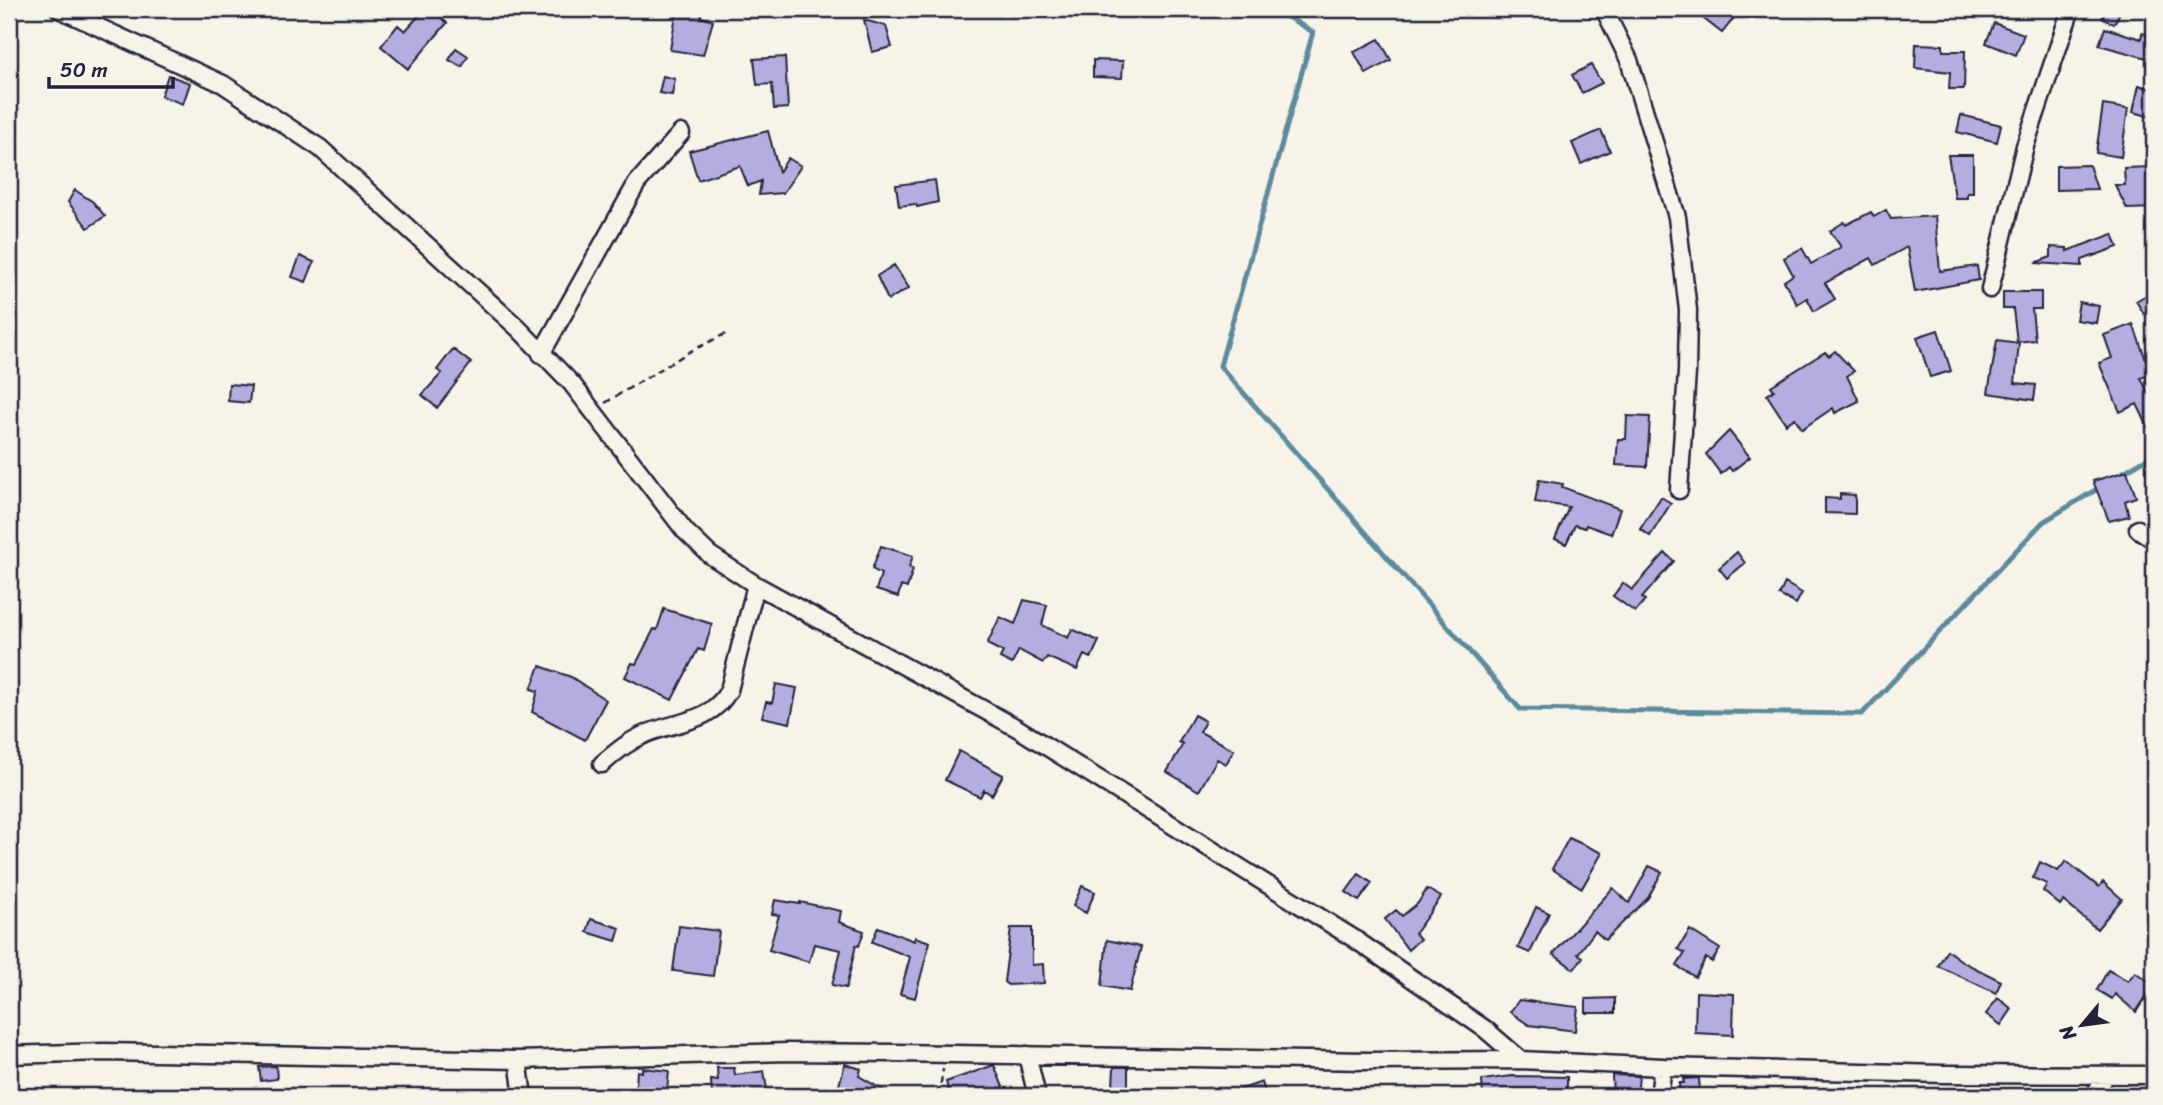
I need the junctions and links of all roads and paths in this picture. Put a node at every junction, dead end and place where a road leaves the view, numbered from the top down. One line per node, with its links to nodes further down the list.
1 (60, 9): 7 (street)
2 (1604, 9): 9 (street)
3 (2071, 9): 5 (street)
4 (681, 133): 7 (street)
5 (1990, 289)
6 (729, 332): 8 (path)
7 (541, 354): 8 (street)
8 (593, 411): 12 (street)
9 (1679, 490)
10 (2138, 529): 11 (street)
11 (2154, 540)
12 (756, 585): 13 (street); 18 (street)
13 (602, 764)
14 (9, 1055): 17 (street)
15 (945, 1055): 16 (street); 17 (street); 23 (path)
16 (1027, 1055): 18 (street); 24 (street)
17 (518, 1060): 22 (street)
18 (1521, 1060): 19 (street)
19 (1663, 1067): 20 (street); 25 (street)
20 (2106, 1075): 21 (street); 26 (street)
21 (2154, 1075)
22 (523, 1096)
23 (939, 1096)
24 (1037, 1096)
25 (1659, 1096)
26 (2094, 1096)

